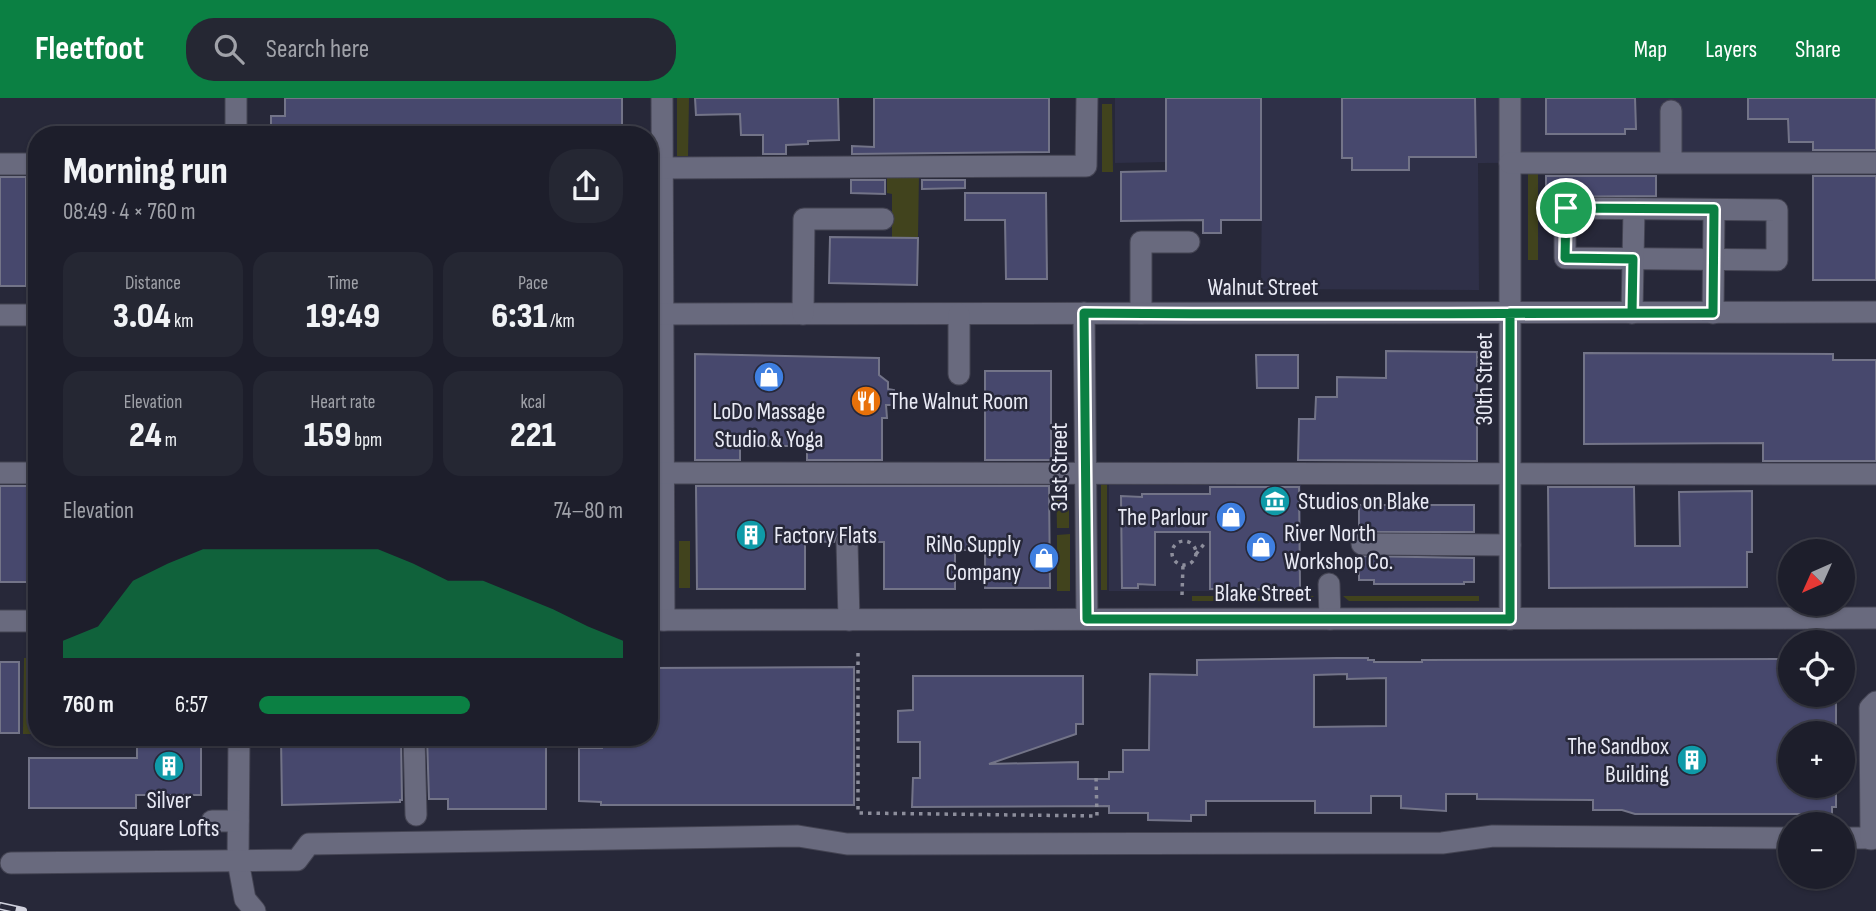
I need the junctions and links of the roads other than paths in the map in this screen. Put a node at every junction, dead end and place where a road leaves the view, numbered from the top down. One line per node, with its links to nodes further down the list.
1 (236, 98): 6 (street)
2 (662, 98): 12 (street)
3 (1087, 98): 12 (street)
4 (1510, 98): 8 (street, 30th Street)
5 (1671, 111): 7 (street)
6 (236, 126)
7 (1671, 162): 8 (street); 9 (street)
8 (1510, 163): 23 (street, 30th Street)
9 (1876, 163)
10 (1, 164): 11 (street)
11 (28, 164)
12 (662, 168): 19 (street)
13 (1634, 209): 14 (street); 17 (street); 17 (street)
14 (1714, 209): 18 (street); 18 (street)
15 (883, 219): 27 (street)
16 (1189, 242): 22 (street)
17 (1633, 259): 18 (street); 24 (street)
18 (1713, 260): 25 (street)
19 (658, 265)
20 (1876, 312): 25 (street, Walnut Street)
21 (1084, 313): 22 (street, Walnut Street); 28 (street, Walnut Street); 35 (street, 31st Street)
22 (1142, 313): 23 (street, Walnut Street)
23 (1510, 313): 24 (street, Walnut Street); 36 (street, 30th Street)
24 (1632, 313): 25 (street, Walnut Street)
25 (1713, 313)
26 (658, 314): 27 (street, Walnut Street)
27 (803, 314): 28 (street, Walnut Street)
28 (959, 314): 31 (street)
29 (0, 315): 30 (street)
30 (28, 315)
31 (959, 374)
32 (0, 473): 33 (street)
33 (28, 473)
34 (658, 473): 35 (street)
35 (1086, 473): 36 (street); 43 (street, 31st Street)
36 (1510, 474): 37 (street); 40 (street, 30th Street)
37 (1876, 474)
38 (847, 541): 47 (street)
39 (1362, 544): 40 (street)
40 (1510, 545): 45 (street, 30th Street)
41 (1329, 584): 44 (street)
42 (1876, 618): 45 (street, Blake Street)
43 (1087, 619): 44 (street, Blake Street); 47 (street, Blake Street)
44 (1330, 619): 45 (street, Blake Street)
45 (1510, 619)
46 (658, 620): 47 (street, Blake Street)
47 (849, 620)
48 (0, 621): 49 (street)
49 (28, 621)
50 (1876, 702): 53 (street)
51 (239, 746): 56 (street)
52 (414, 746): 54 (street)
53 (1874, 805): 59 (street)
54 (416, 816)
55 (212, 821): 56 (street)
56 (238, 821): 60 (street)
57 (1778, 838): 60 (street)
58 (1855, 838): 59 (street)
59 (1873, 839)
60 (238, 861): 61 (street); 62 (street)
61 (11, 863)
62 (255, 911)

